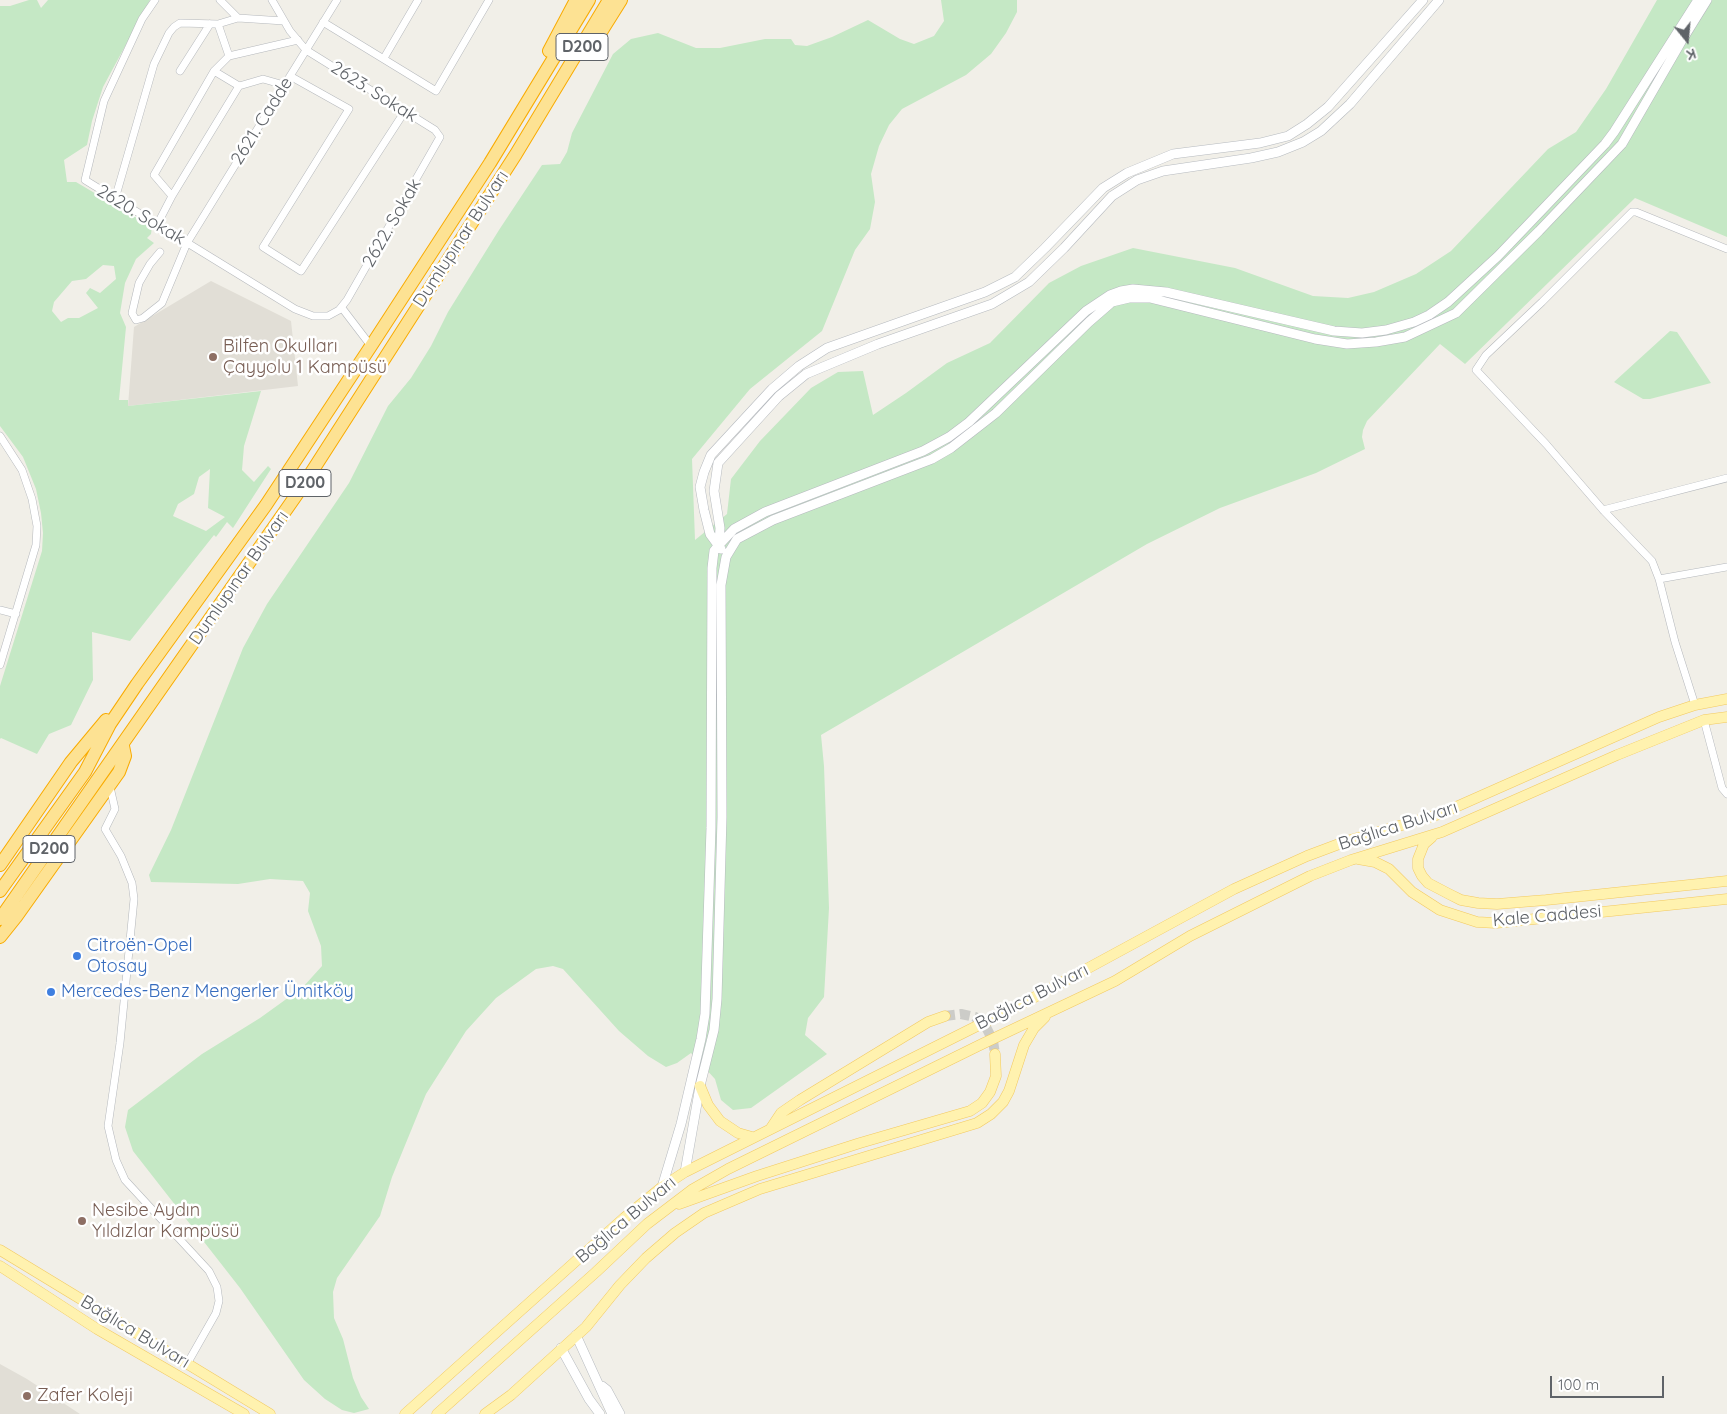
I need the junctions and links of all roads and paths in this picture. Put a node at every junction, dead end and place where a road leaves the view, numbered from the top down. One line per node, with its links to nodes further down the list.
1 (155, 0): 34 (street, 2620. Sokak)
2 (220, 0): 15 (street)
3 (337, 0): 17 (street, 2621. Cadde)
4 (418, 0): 23 (street)
5 (489, 0): 23 (street)
6 (576, 0): 27 (highway)
7 (589, 0): 27 (highway, Dumlupınar Bulvarı / D200)
8 (609, 0): 30 (highway, Dumlupınar Bulvarı / D200)
9 (621, 0): 30 (highway)
10 (1423, 0): 44 (street)
11 (1439, 0): 44 (street)
12 (1698, 0): 44 (street)
13 (1707, 0): 45 (street)
14 (274, 1): 16 (street, 2623. Sokak)
15 (238, 18): 16 (street); 19 (street)
16 (284, 21): 20 (street, 2623. Sokak)
17 (323, 22): 21 (street, 2621. Cadde); 23 (street)
18 (210, 24): 19 (street); 24 (street); 34 (street)
19 (218, 24): 22 (street)
20 (298, 40): 21 (street, 2623. Sokak); 22 (street)
21 (306, 50): 26 (street, 2621. Cadde); 31 (street, 2623. Sokak)
22 (229, 56): 25 (street)
23 (384, 58)
24 (180, 71)
25 (214, 71): 29 (street); 33 (street)
26 (290, 76): 28 (street, 2621. Cadde); 31 (street)
27 (539, 84): 40 (highway, Dumlupınar Bulvarı / D200)
28 (284, 85): 29 (street); 36 (street, 2621. Cadde)
29 (239, 86): 33 (street)
30 (554, 93): 56 (highway, Dumlupınar Bulvarı / D200)
31 (405, 111): 32 (street, 2623. Sokak)
32 (440, 137): 39 (street, 2622. Sokak)
33 (172, 196): 35 (street)
34 (115, 199): 35 (street, 2620. Sokak)
35 (157, 225): 36 (street, 2620. Sokak)
36 (187, 243): 38 (street, 2621. Cadde); 39 (street, 2620. Sokak)
37 (1727, 249): 43 (street)
38 (160, 252)
39 (342, 308): 40 (street)
40 (371, 346): 51 (highway, Dumlupınar Bulvarı / D200)
41 (0, 436): 49 (street)
42 (1727, 478): 43 (street)
43 (1603, 510): 47 (street)
44 (719, 544): 45 (street); 75 (street)
45 (726, 557): 70 (street)
46 (1727, 567): 47 (street)
47 (1659, 579): 53 (street)
48 (0, 610): 49 (street)
49 (16, 614): 50 (street)
50 (0, 665)
51 (137, 684): 61 (highway); 63 (highway, Dumlupınar Bulvarı / D200)
52 (1727, 699): 53 (main road, Bağlıca Bulvarı)
53 (1695, 705): 71 (main road, Bağlıca Bulvarı)
54 (1727, 717): 55 (main road, Bağlıca Bulvarı)
55 (1704, 720): 58 (street); 59 (main road, Bağlıca Bulvarı)
56 (123, 746): 57 (highway); 65 (highway, Dumlupınar Bulvarı / D200)
57 (110, 787): 66 (highway); 82 (street)
58 (1727, 794)
59 (1442, 832): 60 (main road, Bağlıca Bulvarı); 62 (main road, Kale Caddesi)
60 (1355, 859): 64 (main road, Kale Caddesi); 67 (main road, Bağlıca Bulvarı)
61 (0, 865)
62 (1727, 881)
63 (0, 891)
64 (1727, 899)
65 (0, 919)
66 (0, 937)
67 (1056, 1009): 76 (main road); 77 (main road, Bağlıca Bulvarı)
68 (945, 1016): 71 (main road)
69 (995, 1054): 74 (main road)
70 (700, 1086): 72 (main road); 73 (street)
71 (771, 1128): 72 (main road, Bağlıca Bulvarı)
72 (752, 1137): 73 (main road, Bağlıca Bulvarı)
73 (685, 1172): 75 (main road, Bağlıca Bulvarı)
74 (757, 1176): 76 (main road); 77 (main road)
75 (662, 1186): 88 (main road, Bağlıca Bulvarı)
76 (731, 1200): 80 (main road)
77 (667, 1209): 89 (main road, Bağlıca Bulvarı)
78 (0, 1250): 82 (main road, Bağlıca Bulvarı)
79 (0, 1266): 86 (main road, Bağlıca Bulvarı)
80 (576, 1335): 81 (main road); 83 (street)
81 (561, 1348): 85 (street); 90 (main road)
82 (187, 1364): 87 (main road, Bağlıca Bulvarı)
83 (600, 1384): 84 (street); 92 (street)
84 (607, 1405): 85 (street); 91 (street)
85 (597, 1413)
86 (244, 1414)
87 (270, 1414)
88 (405, 1414)
89 (437, 1414)
90 (485, 1414)
91 (612, 1414)
92 (620, 1414)

